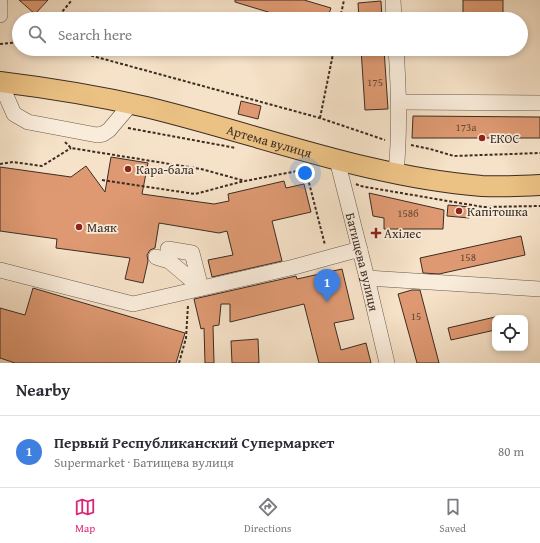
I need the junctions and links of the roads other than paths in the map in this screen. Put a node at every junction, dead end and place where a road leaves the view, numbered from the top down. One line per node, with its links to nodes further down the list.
1 (393, 0): 3 (street)
2 (0, 3): 4 (street)
3 (394, 12)
4 (0, 15)
5 (396, 56): 7 (street)
6 (0, 82): 9 (main road, Артема вулиця); 9 (street)
7 (399, 102): 8 (street); 11 (street)
8 (540, 103)
9 (130, 104): 10 (main road, Артема вулиця)
10 (339, 169): 11 (main road, Артема вулиця); 13 (street, Батищева вулиця)
11 (396, 174): 12 (main road, Артема вулиця)
12 (540, 185)
13 (360, 249): 15 (street, Батищева вулиця); 17 (street)
14 (0, 270): 17 (street)
15 (367, 278): 16 (street); 18 (street, Батищева вулиця)
16 (540, 289)
17 (195, 290): 17 (street)
18 (387, 363)

